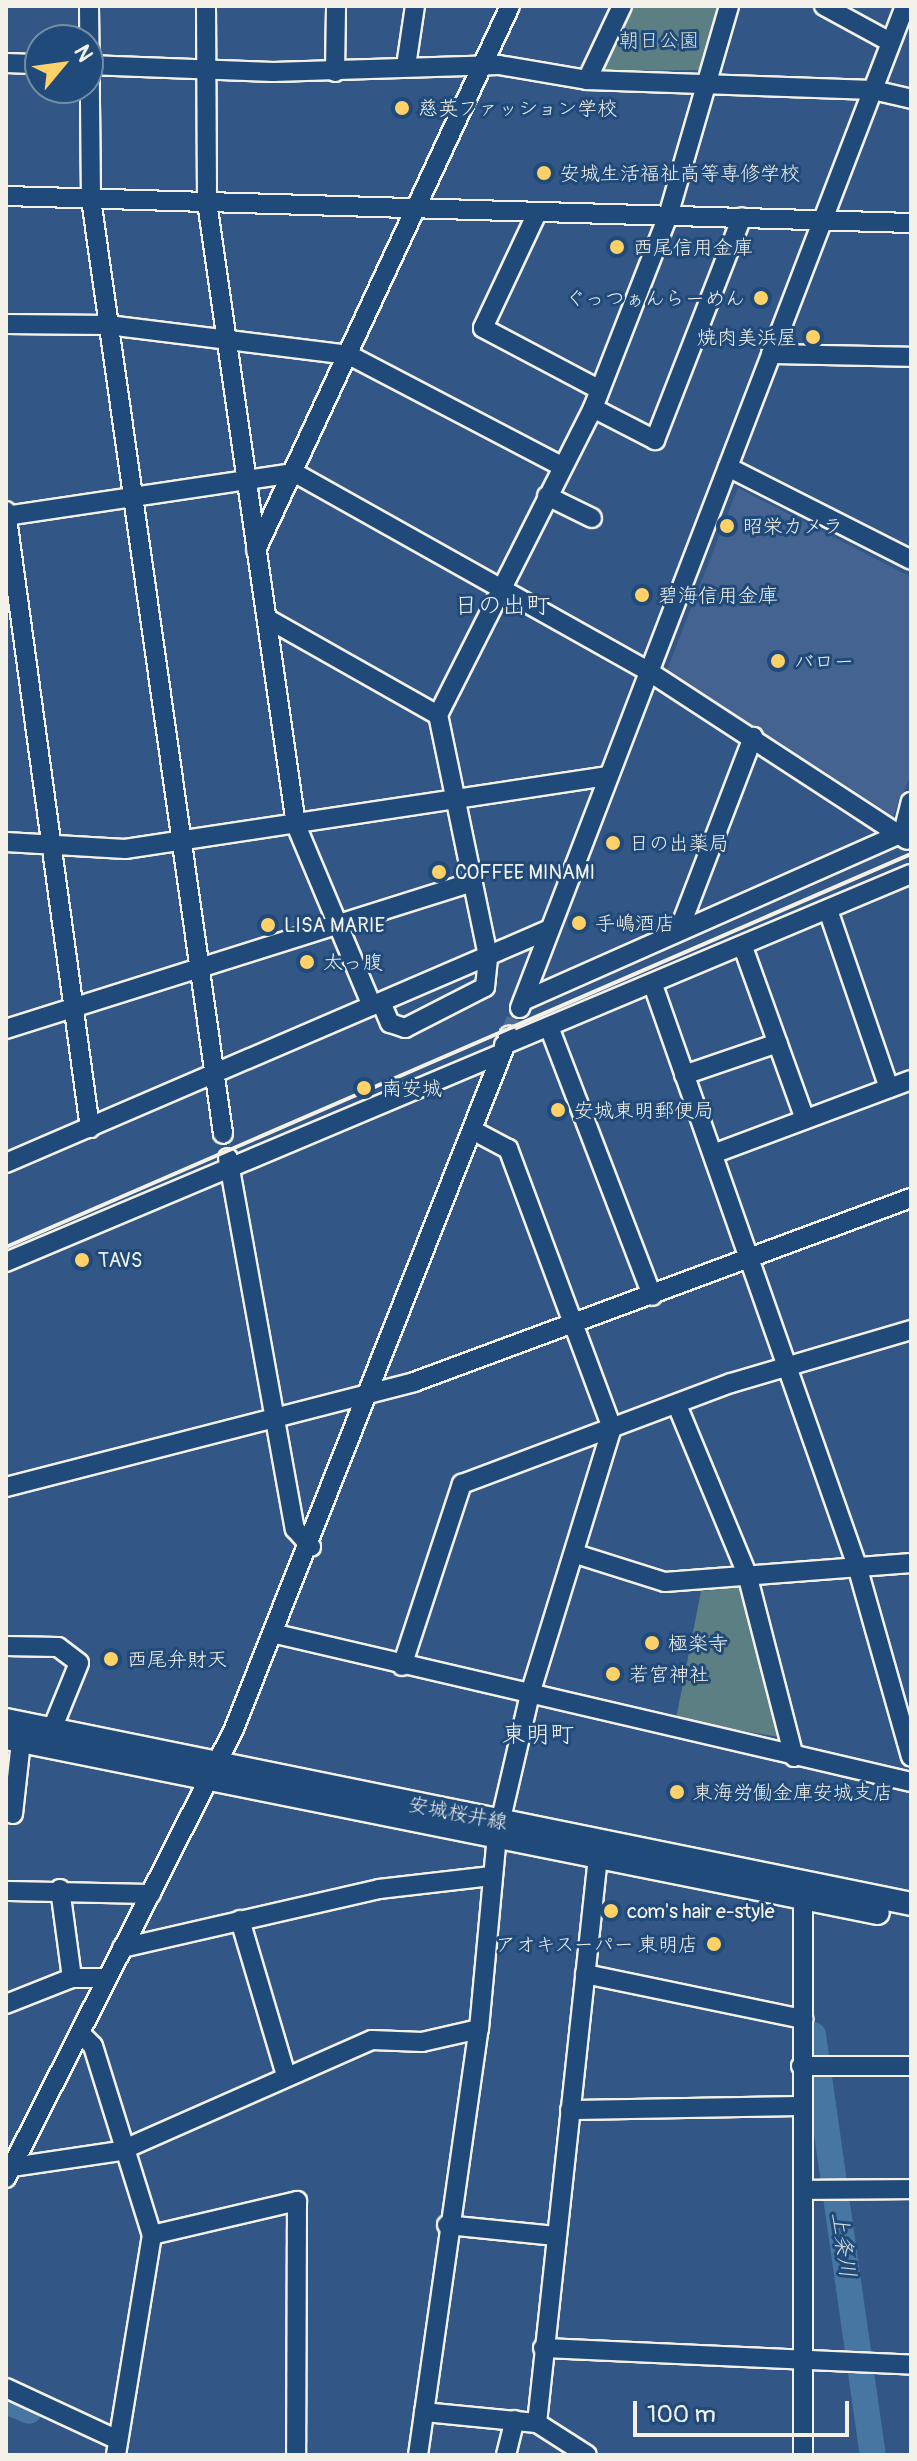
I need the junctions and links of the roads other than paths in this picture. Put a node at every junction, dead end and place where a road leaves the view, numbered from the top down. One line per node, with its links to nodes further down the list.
1 (206, 6): 13 (street)
2 (336, 6): 14 (street)
3 (415, 6): 11 (street)
4 (510, 6): 12 (street)
5 (622, 6): 15 (street)
6 (729, 6): 16 (street)
7 (824, 6): 9 (street)
8 (906, 12): 9 (street)
9 (890, 42): 17 (street)
10 (104, 66): 13 (street)
11 (406, 66): 12 (street); 14 (street)
12 (481, 66): 15 (street); 23 (street)
13 (207, 71): 14 (street); 22 (street)
14 (335, 72)
15 (587, 80): 16 (street)
16 (707, 84): 17 (street); 25 (street)
17 (873, 90): 18 (street); 27 (street)
18 (911, 99)
19 (90, 104): 21 (street)
20 (6, 196): 21 (street)
21 (91, 199): 22 (street); 30 (street)
22 (207, 202): 23 (street); 31 (street)
23 (416, 206): 24 (street); 33 (street)
24 (537, 213): 25 (street); 35 (street)
25 (668, 216): 26 (street); 35 (street)
26 (742, 217): 27 (street); 36 (street)
27 (822, 221): 28 (street); 32 (street)
28 (911, 223)
29 (6, 324): 30 (street)
30 (108, 325): 31 (street); 42 (street)
31 (229, 340): 33 (street); 40 (street)
32 (771, 354): 34 (street); 38 (street)
33 (349, 355): 37 (street); 39 (street)
34 (911, 357)
35 (600, 390): 36 (street)
36 (593, 408): 37 (street)
37 (561, 466): 41 (street)
38 (728, 467): 46 (street); 49 (street)
39 (295, 473): 40 (street); 45 (street); 47 (street)
40 (246, 479): 42 (street); 45 (street)
41 (547, 496): 44 (street); 47 (street)
42 (132, 497): 43 (street); 58 (street)
43 (6, 514): 59 (street)
44 (592, 518)
45 (256, 550): 48 (street)
46 (911, 560)
47 (502, 589): 49 (street); 50 (street)
48 (268, 619): 50 (street); 55 (street)
49 (648, 671): 51 (street); 52 (street)
50 (438, 715): 53 (street)
51 (753, 737): 56 (street); 65 (street)
52 (607, 776): 53 (street); 64 (street)
53 (454, 798): 55 (street); 61 (street)
54 (911, 802): 56 (street)
55 (296, 825): 58 (street); 63 (street)
56 (905, 836): 65 (street)
57 (6, 842): 59 (street)
58 (179, 842): 59 (street); 68 (street)
59 (52, 847): 71 (street)
60 (911, 874): 62 (street)
61 (471, 882): 63 (street); 67 (street)
62 (828, 910): 66 (street); 79 (street)
63 (338, 923): 68 (street); 70 (street)
64 (550, 929): 65 (street); 67 (street)
65 (679, 930)
66 (743, 947): 69 (street); 74 (street)
67 (488, 956): 70 (street); 70 (street)
68 (196, 971): 71 (street); 77 (street)
69 (653, 985): 72 (street); 76 (street)
70 (376, 1004): 77 (street)
71 (77, 1008): 73 (street); 81 (street)
72 (549, 1027): 75 (street); 90 (street)
73 (6, 1029)
74 (778, 1043): 76 (street); 80 (street)
75 (504, 1045): 82 (street); 85 (street)
76 (684, 1075): 84 (street)
77 (215, 1076): 81 (street); 83 (street)
78 (911, 1080): 79 (street)
79 (889, 1088): 80 (street)
80 (805, 1119): 84 (street)
81 (90, 1128): 86 (street)
82 (473, 1130): 91 (street); 94 (street)
83 (223, 1134)
84 (713, 1154): 88 (street)
85 (229, 1162): 89 (street); 96 (street)
86 (6, 1163)
87 (911, 1198): 88 (street)
88 (747, 1259): 90 (street); 93 (street)
89 (6, 1262)
90 (652, 1296): 91 (street)
91 (579, 1324): 94 (street); 97 (street)
92 (911, 1331): 93 (street)
93 (787, 1364): 95 (street); 102 (street)
94 (373, 1387): 96 (street); 99 (street)
95 (677, 1405): 97 (street); 103 (street)
96 (272, 1416): 98 (street); 99 (street)
97 (612, 1428): 100 (street); 106 (street)
98 (6, 1487)
99 (311, 1547): 104 (street)
100 (576, 1554): 103 (street); 107 (street)
101 (911, 1563): 102 (street)
102 (857, 1566): 103 (street); 112 (street)
103 (747, 1574): 111 (street)
104 (276, 1634): 106 (street); 113 (street)
105 (6, 1646): 109 (street)
106 (402, 1666): 107 (street)
107 (530, 1694): 111 (street); 116 (street)
108 (6, 1720): 109 (main road, 安城桜井線)
109 (52, 1729): 113 (main road, 安城桜井線)
110 (14, 1739): 113 (main road, 安城桜井線); 115 (street)
111 (794, 1757): 114 (street)
112 (911, 1757)
113 (214, 1770): 116 (main road, 安城桜井線); 122 (street)
114 (911, 1782)
115 (13, 1814)
116 (498, 1828): 117 (main road, 安城桜井線); 118 (street); 121 (main road, 安城桜井線)
117 (598, 1857): 121 (main road, 安城桜井線); 127 (street)
118 (491, 1876): 125 (street); 132 (street)
119 (60, 1889): 120 (street); 122 (street); 128 (street)
120 (6, 1891)
121 (803, 1891): 123 (main road, 安城桜井線); 124 (main road, 安城桜井線); 131 (street)
122 (151, 1894): 126 (street)
123 (911, 1904)
124 (911, 1918)
125 (240, 1920): 126 (street); 136 (street)
126 (122, 1948): 129 (street)
127 (585, 1974): 131 (street); 138 (street)
128 (72, 1978): 129 (street); 130 (street)
129 (106, 1978): 133 (street)
130 (6, 2004)
131 (803, 2019): 134 (street)
132 (479, 2029): 136 (street); 143 (street)
133 (80, 2033): 139 (street); 140 (street)
134 (801, 2066): 135 (street); 137 (street)
135 (911, 2066)
136 (286, 2075): 139 (street)
137 (803, 2106): 138 (street); 142 (street)
138 (570, 2110): 145 (street)
139 (120, 2151): 140 (street); 144 (street)
140 (9, 2172)
141 (911, 2189): 142 (street)
142 (803, 2190): 147 (street)
143 (447, 2225): 145 (street); 150 (street)
144 (152, 2235): 153 (street); 154 (street)
145 (556, 2236): 146 (street)
146 (543, 2348): 147 (street); 152 (street)
147 (803, 2354): 148 (street); 158 (street)
148 (911, 2365)
149 (6, 2388): 153 (street)
150 (424, 2412): 151 (street); 155 (street)
151 (515, 2420): 152 (street); 156 (street)
152 (537, 2423): 157 (street)
153 (117, 2447)
154 (296, 2455)
155 (418, 2455)
156 (506, 2455)
157 (587, 2455)
158 (803, 2455)

